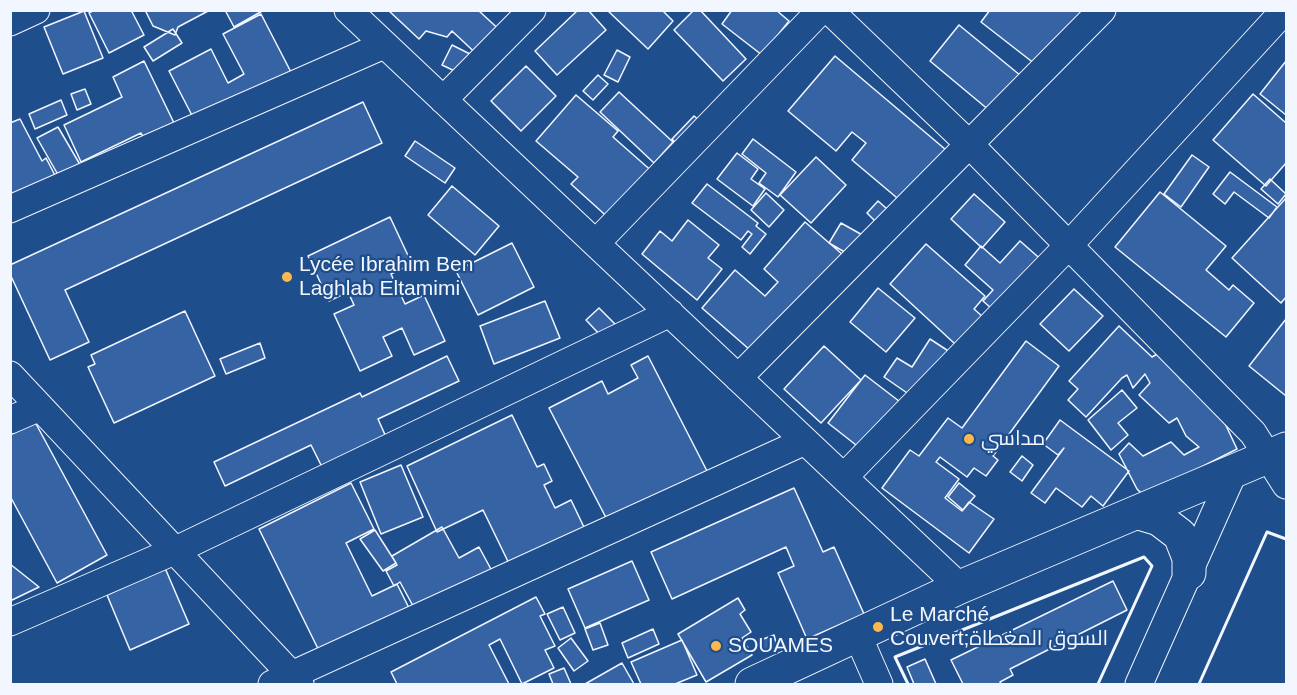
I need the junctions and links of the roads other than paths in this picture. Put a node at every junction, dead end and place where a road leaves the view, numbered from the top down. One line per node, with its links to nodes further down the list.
1 (36, 10): 8 (street)
2 (348, 10): 9 (street)
3 (532, 10): 10 (street)
4 (821, 10): 13 (street)
5 (829, 10): 11 (street)
6 (1102, 10): 11 (street)
7 (1285, 10): 14 (street)
8 (10, 21)
9 (384, 45): 10 (street); 12 (street)
10 (443, 100): 13 (street)
11 (970, 145): 14 (street); 17 (street)
12 (10, 209)
13 (596, 243): 15 (street)
14 (1070, 244): 21 (street); 23 (street)
15 (670, 313): 17 (street); 26 (street)
16 (10, 375): 18 (street)
17 (738, 378): 20 (street)
18 (40, 407): 19 (street); 26 (street)
19 (10, 420)
20 (806, 441): 23 (street); 32 (street)
21 (1278, 454): 22 (main road); 24 (street)
22 (1233, 473): 25 (main road); 27 (street)
23 (844, 477): 28 (street)
24 (1287, 485)
25 (1139, 513): 27 (main road); 28 (main road)
26 (174, 551): 29 (street); 32 (street)
27 (1190, 573): 34 (street)
28 (960, 587): 30 (main road)
29 (10, 622)
30 (858, 636): 31 (main road); 33 (street)
31 (771, 680)
32 (288, 682)
33 (879, 684)
34 (1139, 684)

